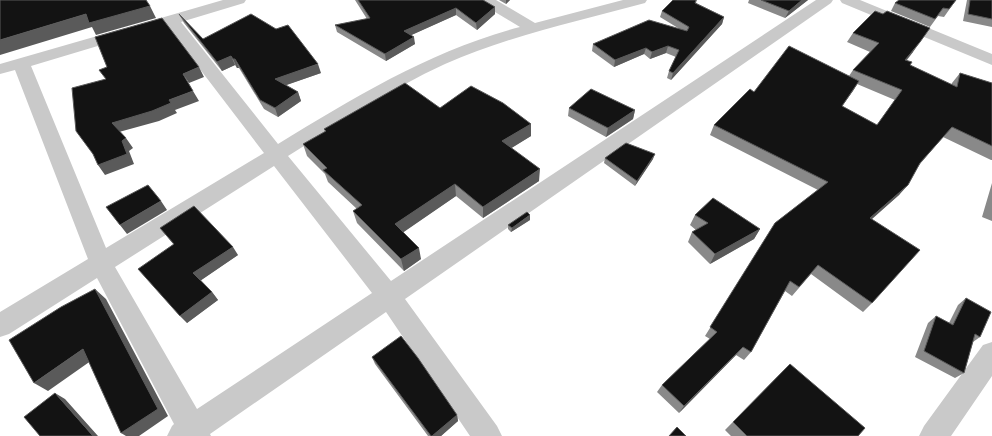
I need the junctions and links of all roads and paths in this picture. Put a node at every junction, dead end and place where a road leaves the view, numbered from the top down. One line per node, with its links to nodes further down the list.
1 (239, 0): 6 (street)
2 (485, 0): 7 (street)
3 (640, 0): 7 (street)
4 (826, 0): 12 (street)
5 (847, 0): 8 (street)
6 (171, 20): 9 (street); 10 (street)
7 (532, 28): 10 (street)
8 (992, 60)
9 (10, 66): 11 (street)
10 (276, 155): 11 (street); 12 (street)
11 (101, 263): 13 (street); 15 (street)
12 (389, 296): 15 (street); 16 (street)
13 (0, 326)
14 (992, 354): 17 (street)
15 (190, 434)
16 (487, 436)
17 (934, 436)

